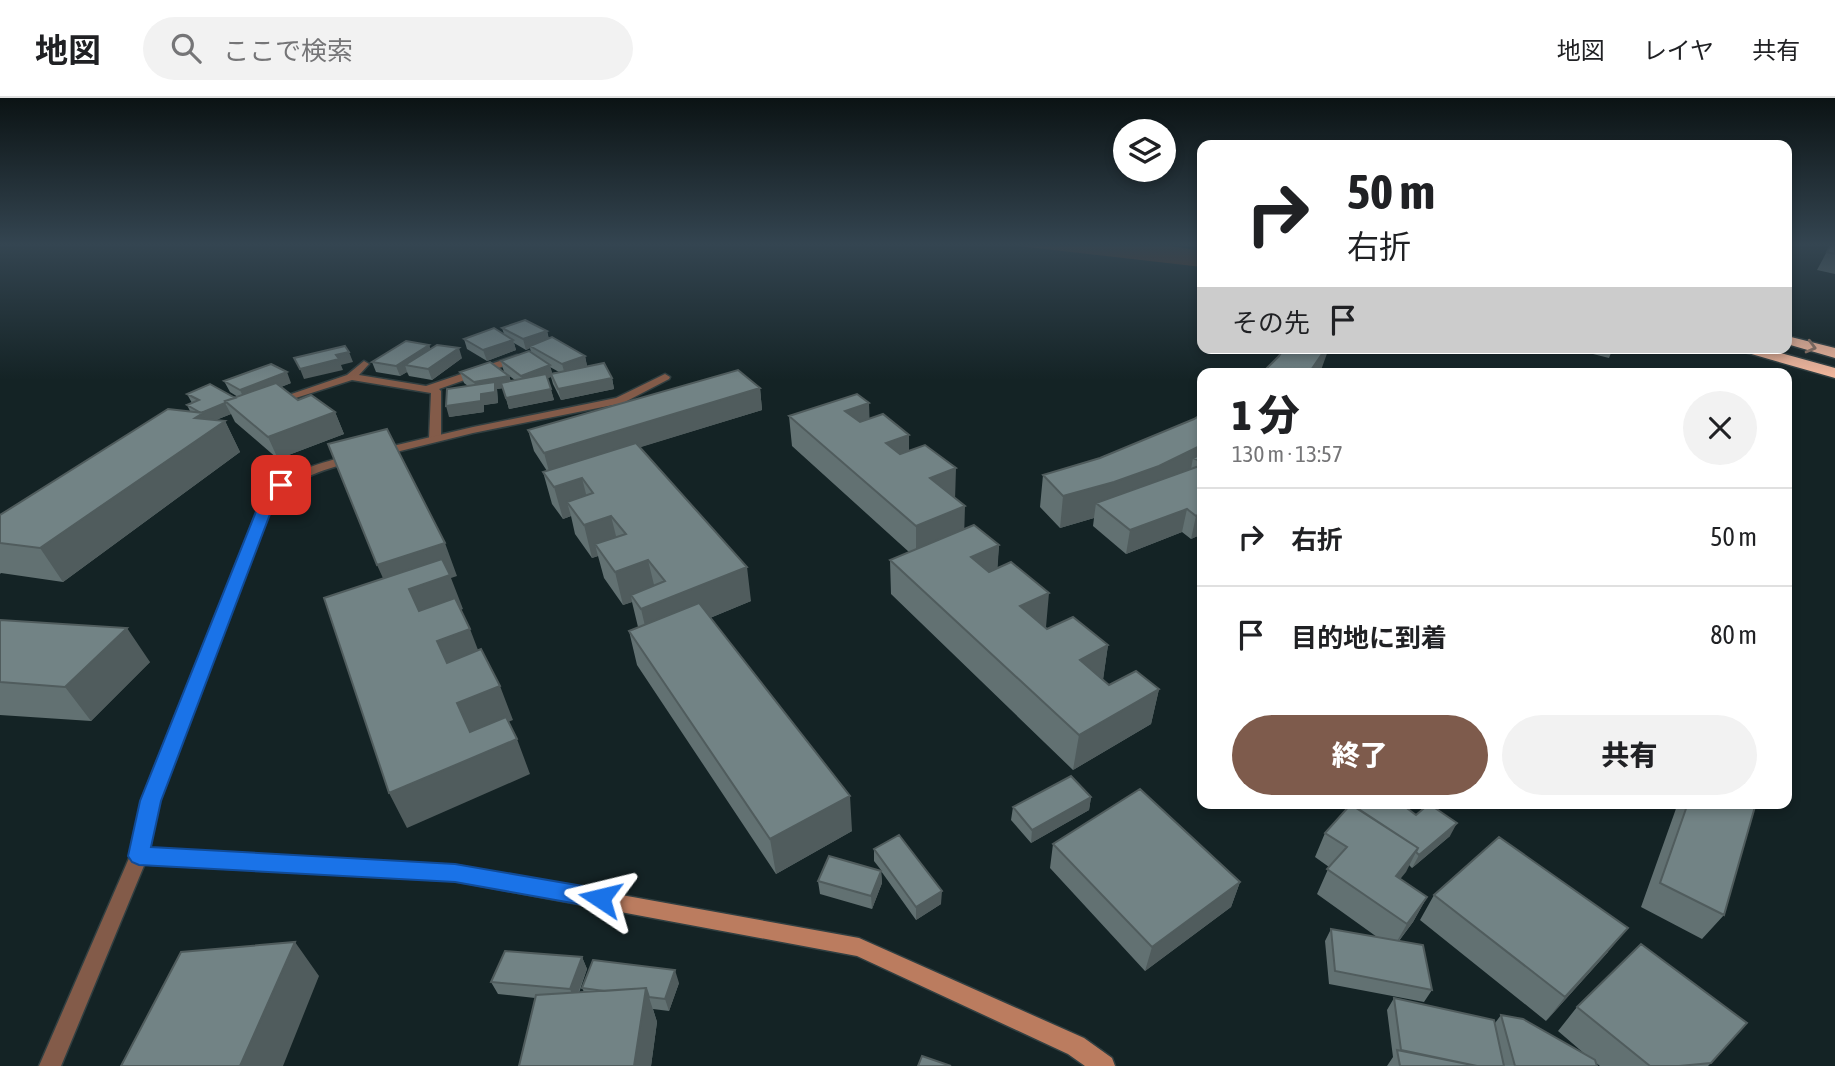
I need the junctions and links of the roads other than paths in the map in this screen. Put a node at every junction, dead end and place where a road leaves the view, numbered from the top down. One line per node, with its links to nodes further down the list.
1 (1792, 341): 2 (highway, one-way to 2)
2 (1835, 353)
3 (1767, 354): 6 (highway)
4 (517, 358): 9 (street)
5 (364, 364): 7 (street)
6 (1835, 373)
7 (351, 377): 9 (street); 10 (street)
8 (665, 377): 11 (street)
9 (428, 389): 11 (street)
10 (262, 406)
11 (435, 439): 12 (street)
12 (139, 856): 13 (street); 14 (street)
13 (50, 1066)
14 (1104, 1066)

